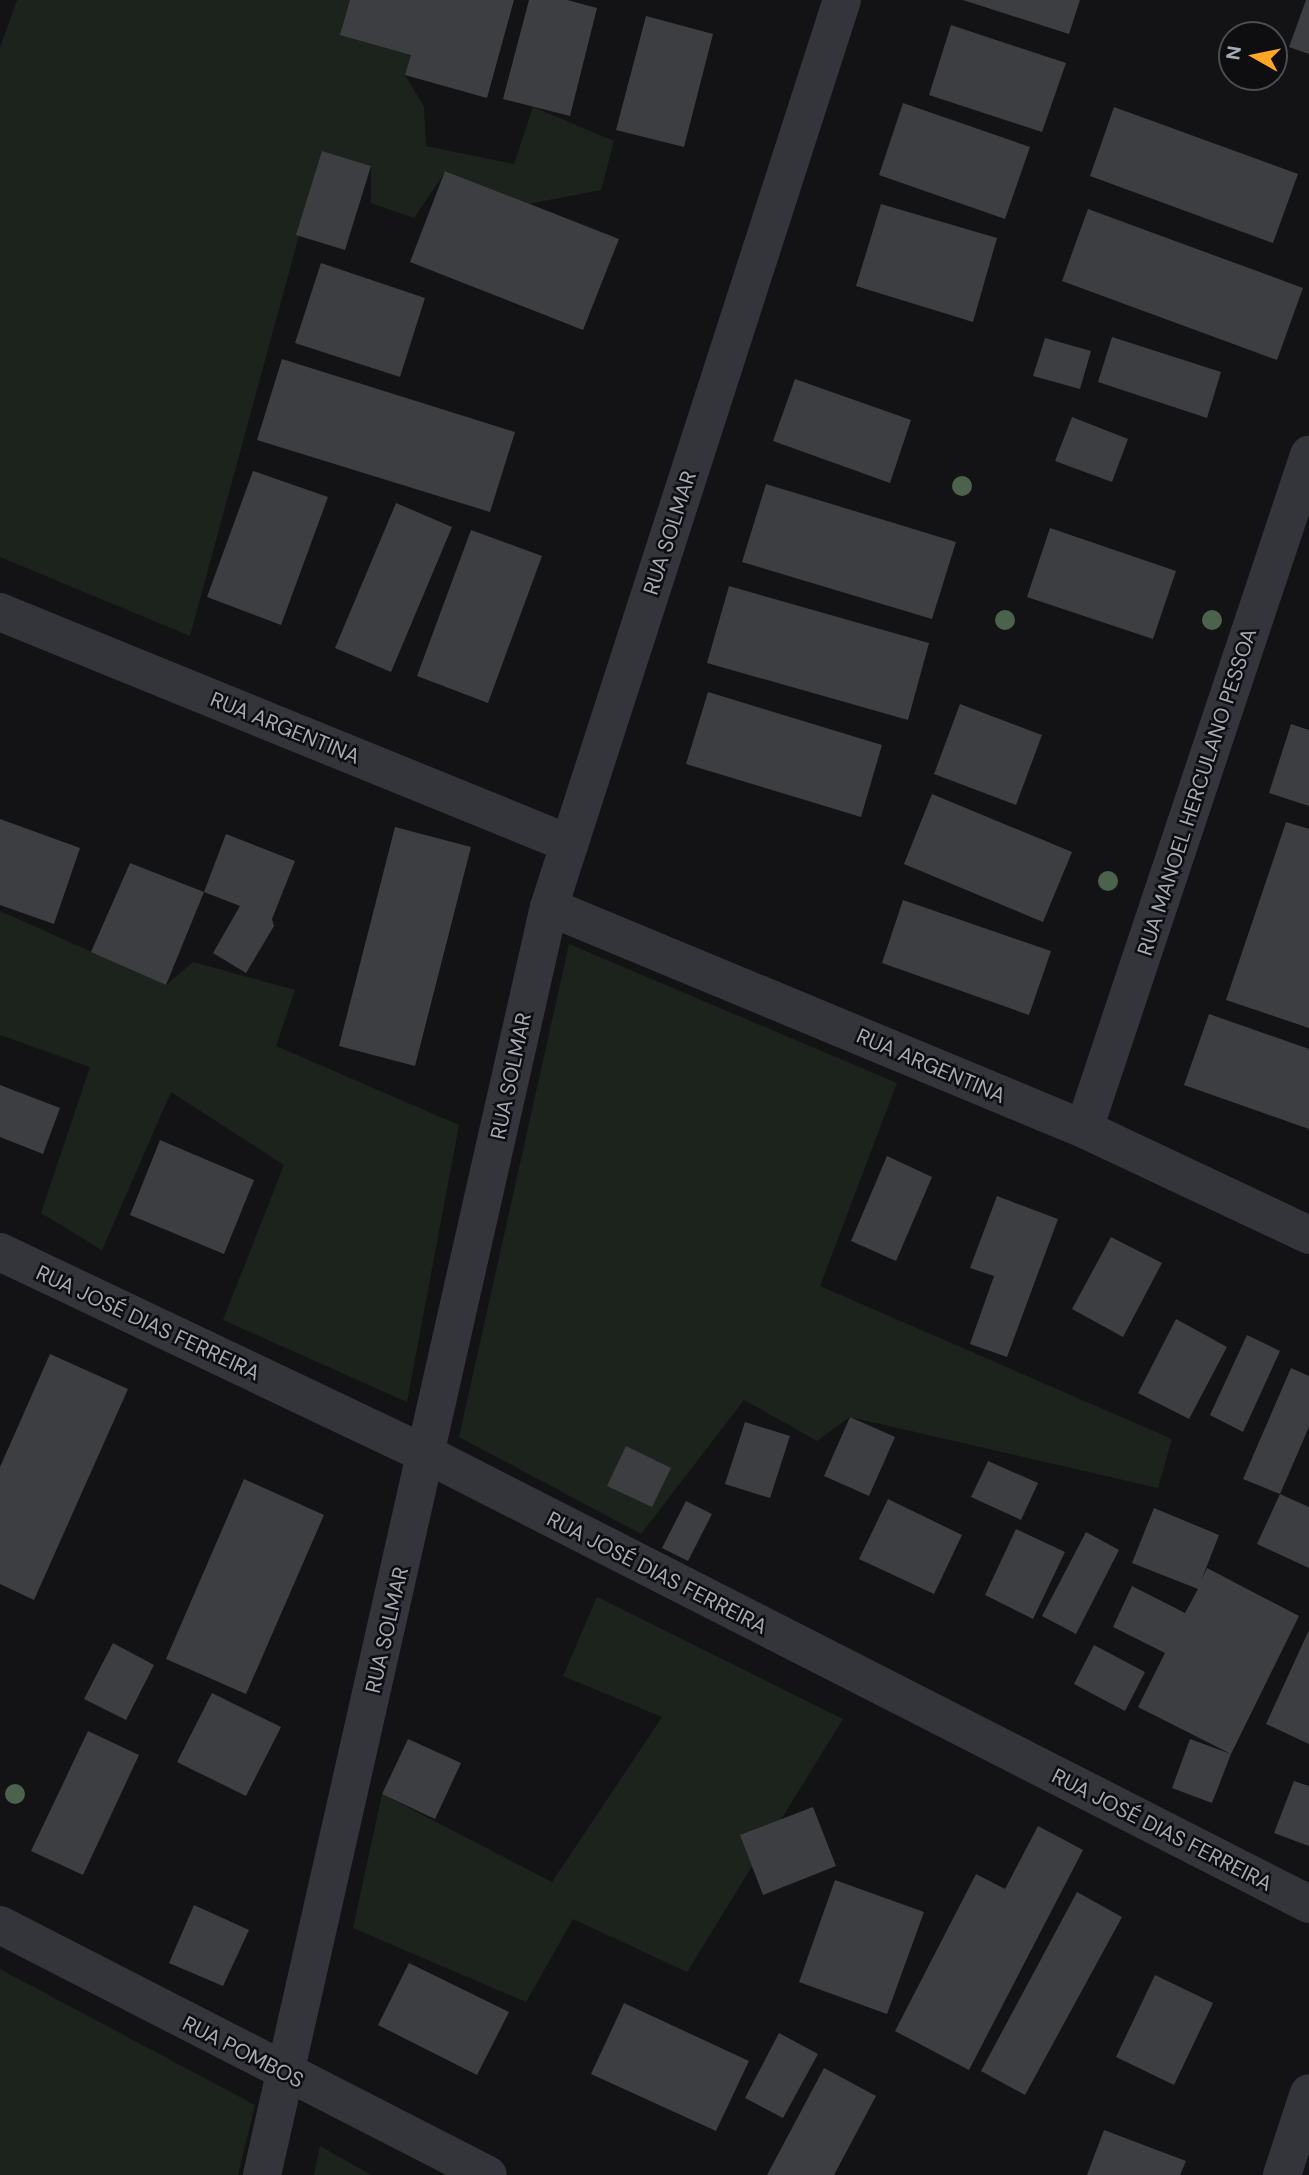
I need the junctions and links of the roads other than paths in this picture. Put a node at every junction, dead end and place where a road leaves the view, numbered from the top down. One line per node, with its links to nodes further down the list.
1 (842, 0): 4 (street, RUA SOLMAR)
2 (1309, 455): 6 (street, RUA MANOEL HERCULANO PESSOA)
3 (0, 612): 4 (street, RUA ARGENTINA)
4 (570, 844): 5 (street, RUA SOLMAR)
5 (549, 907): 6 (street, RUA ARGENTINA); 9 (street, RUA SOLMAR)
6 (1084, 1129): 7 (street, RUA ARGENTINA)
7 (1309, 1235)
8 (0, 1252): 9 (street, RUA JOSÉ DIAS FERREIRA)
9 (428, 1455): 10 (street, RUA JOSÉ DIAS FERREIRA); 12 (street, RUA SOLMAR)
10 (1309, 1904)
11 (0, 1924): 12 (street, RUA POMBOS)
12 (283, 2073): 14 (street, RUA SOLMAR); 15 (street, RUA POMBOS)
13 (1309, 2093): 16 (street)
14 (262, 2175)
15 (488, 2175)
16 (1282, 2175)

